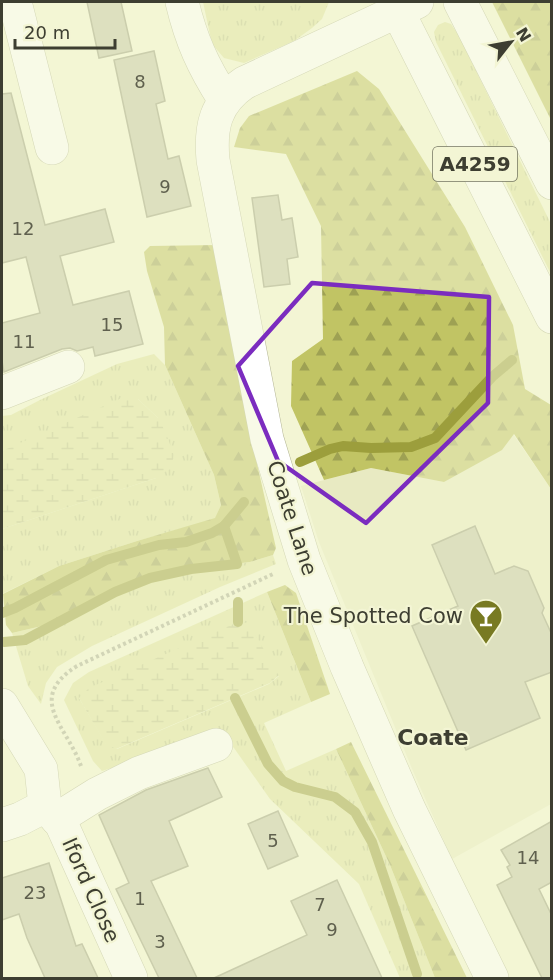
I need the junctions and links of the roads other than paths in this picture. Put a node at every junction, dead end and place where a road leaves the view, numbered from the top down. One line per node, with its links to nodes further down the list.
1 (15, 2): 6 (street)
2 (183, 2): 5 (street)
3 (460, 2): 7 (street, A4259)
4 (403, 5): 5 (street); 8 (street, A4259)
5 (224, 99): 16 (street, Coate Lane)
6 (52, 148)
7 (552, 183)
8 (552, 317)
9 (68, 367): 10 (street)
10 (2, 393)
11 (2, 705): 13 (street)
12 (216, 745): 13 (street)
13 (51, 812): 14 (street); 15 (street, Iford Close)
14 (2, 825)
15 (131, 978)
16 (492, 978)

